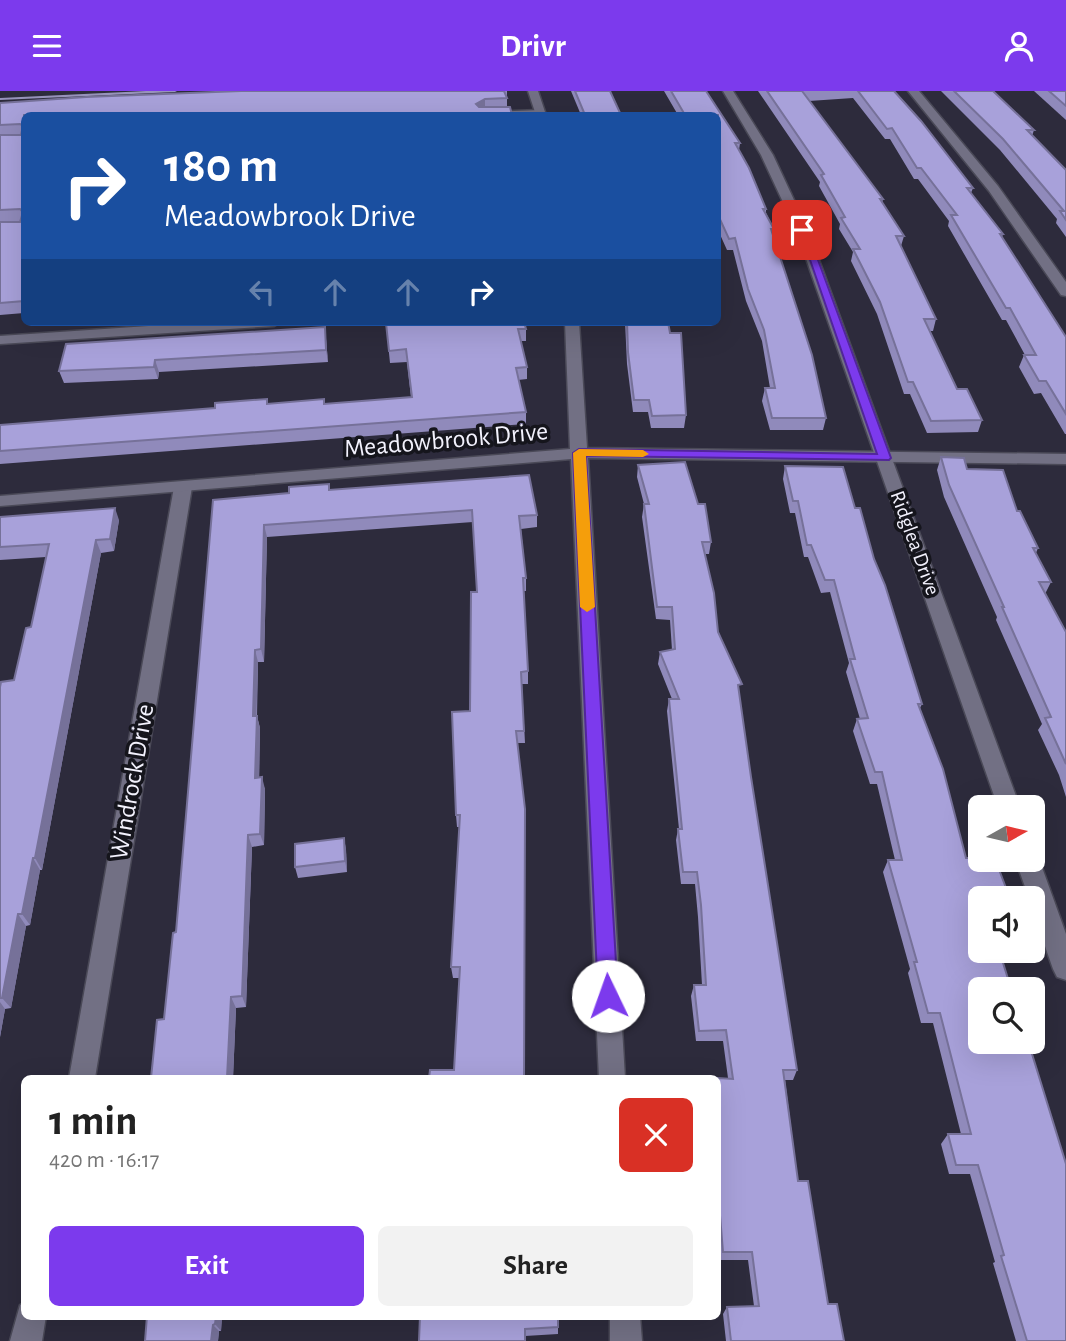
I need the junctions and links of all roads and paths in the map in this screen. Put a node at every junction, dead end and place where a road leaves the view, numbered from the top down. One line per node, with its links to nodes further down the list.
1 (533, 91): 4 (street)
2 (727, 91): 10 (street, Ridglea Drive)
3 (912, 91): 5 (street)
4 (540, 112)
5 (1066, 292)
6 (213, 326): 8 (street)
7 (572, 326): 9 (street)
8 (0, 340)
9 (579, 453): 10 (street, Meadowbrook Drive); 12 (street, Meadowbrook Drive); 18 (street)
10 (885, 458): 11 (street, Meadowbrook Drive); 14 (street, Ridglea Drive)
11 (1066, 459)
12 (183, 487): 13 (street, Meadowbrook Drive); 17 (street, Windrock Drive)
13 (0, 501)
14 (1005, 795)
15 (1032, 872): 16 (street)
16 (1066, 969)
17 (83, 1075)
18 (612, 1075)
19 (30, 1320): 21 (street)
20 (625, 1320): 22 (street)
21 (26, 1341)
22 (626, 1341)

